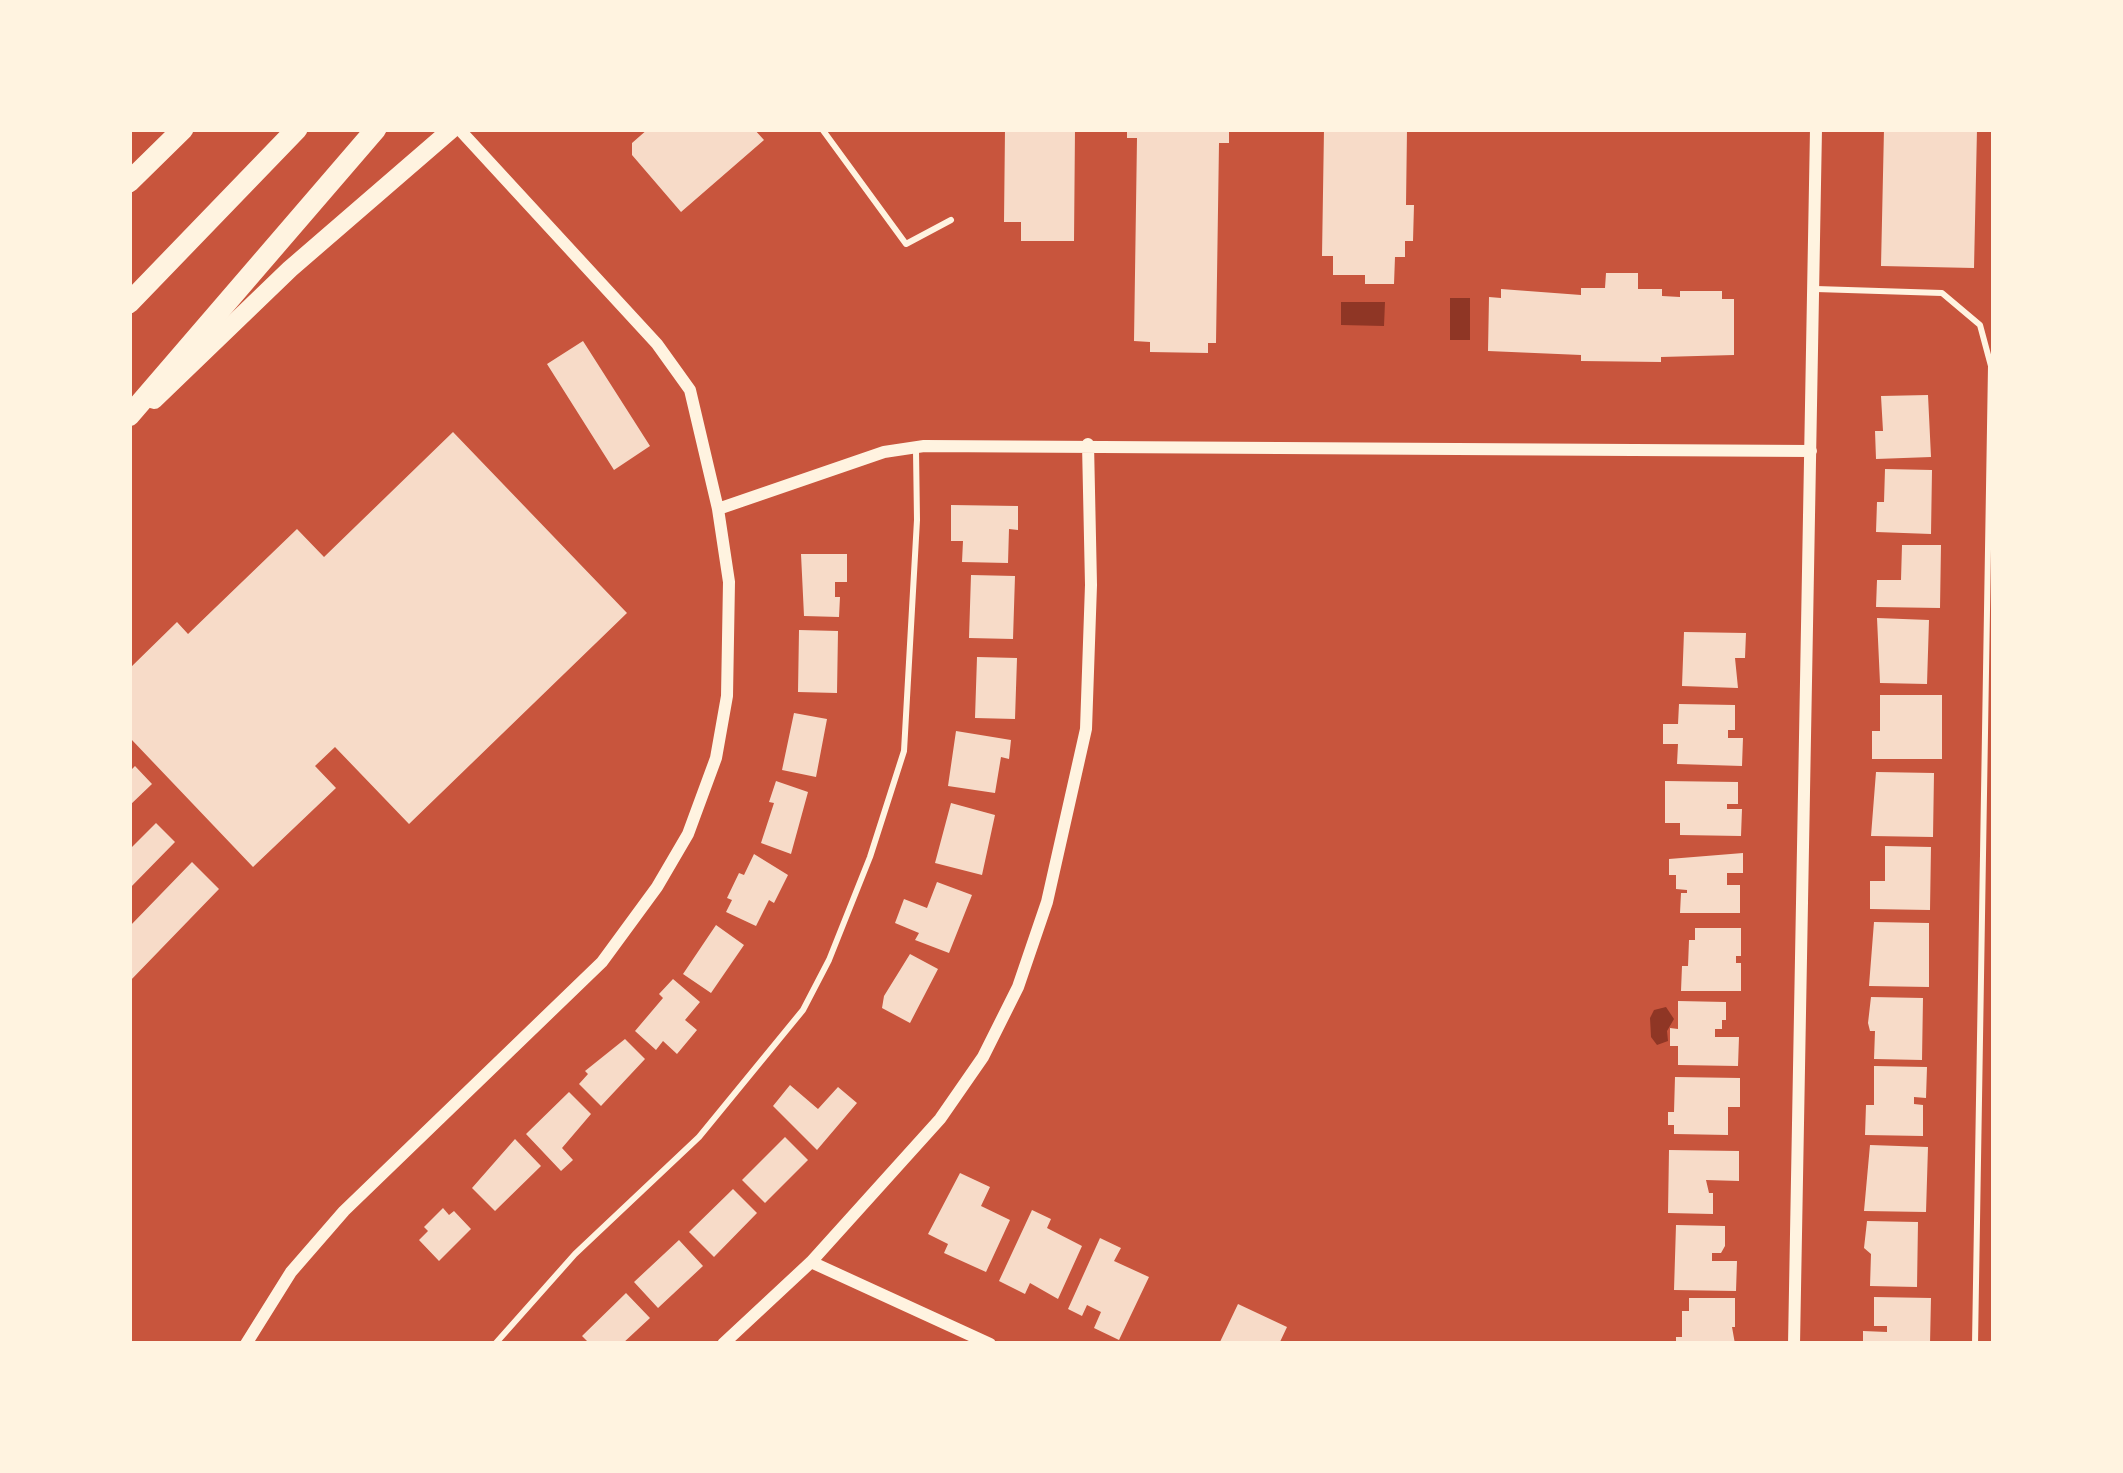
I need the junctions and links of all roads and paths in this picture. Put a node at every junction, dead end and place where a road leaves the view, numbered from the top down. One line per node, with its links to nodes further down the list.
1 (183, 129): 7 (highway)
2 (297, 129): 10 (highway)
3 (376, 129): 11 (highway)
4 (455, 129): 11 (main road); 15 (street)
5 (822, 129): 8 (lane)
6 (1816, 129): 9 (street)
7 (129, 182)
8 (951, 220)
9 (1814, 289): 14 (street); 22 (lane)
10 (129, 303)
11 (129, 420)
12 (1088, 444): 13 (street); 14 (street); 16 (street)
13 (916, 447): 15 (street); 18 (lane)
14 (1811, 451): 21 (street)
15 (718, 509): 17 (street)
16 (811, 1262): 19 (street); 20 (street)
17 (246, 1344)
18 (495, 1344)
19 (723, 1344)
20 (990, 1344)
21 (1794, 1344)
22 (1975, 1344)

